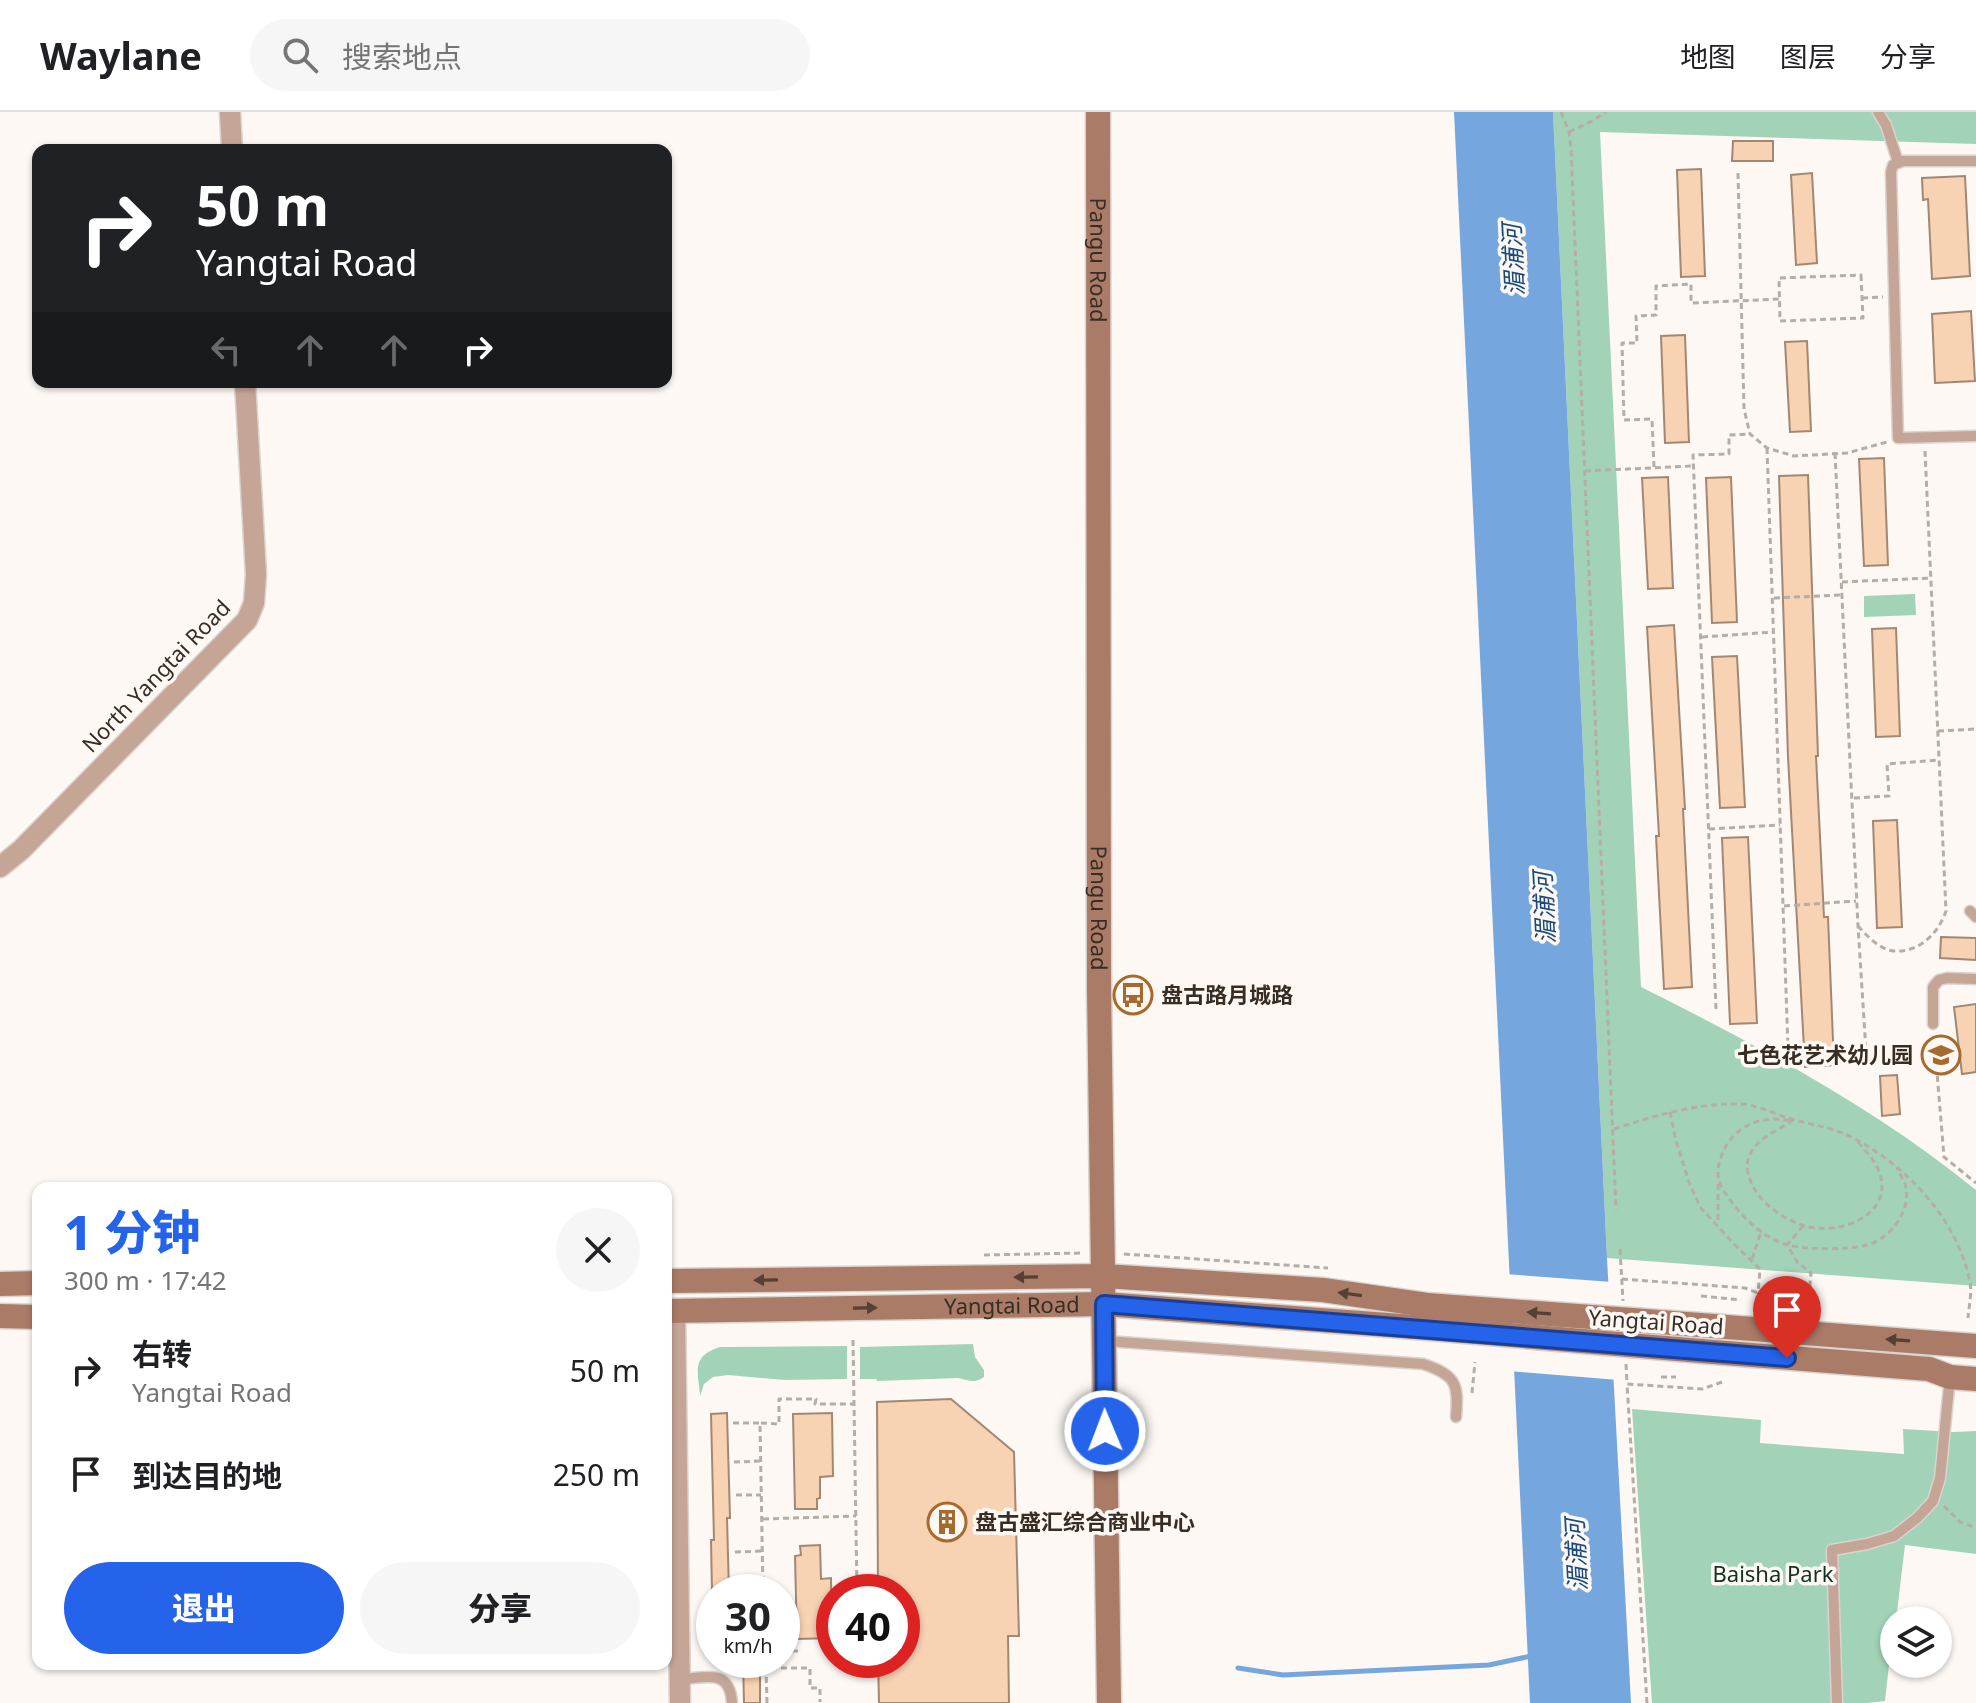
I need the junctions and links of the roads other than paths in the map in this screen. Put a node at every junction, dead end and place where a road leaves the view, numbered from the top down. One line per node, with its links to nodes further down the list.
1 (230, 112): 4 (street)
2 (1098, 112): 12 (main road, Pangu Road)
3 (1878, 112): 6 (lane)
4 (232, 144)
5 (1976, 161): 6 (lane)
6 (1898, 162): 8 (lane)
7 (245, 388): 9 (street, North Yangtai Road)
8 (1976, 436)
9 (0, 867)
10 (1976, 979): 11 (lane)
11 (1933, 1024)
12 (1104, 1276): 13 (main road, Yangtai Road, one-way to 13); 16 (main road, Pangu Road); 19 (main road, Yangtai Road, one-way to 12)
13 (672, 1281)
14 (32, 1283): 15 (main road)
15 (0, 1284)
16 (1104, 1304): 17 (main road, Yangtai Road, one-way to 16); 19 (main road, Yangtai Road); 21 (main road, Pangu Road)
17 (672, 1311)
18 (0, 1316): 20 (main road)
19 (1427, 1316): 22 (main road, Yangtai Road, one-way to 19, bridge); 24 (main road, Yangtai Road, bridge)
20 (32, 1317)
21 (1104, 1341): 26 (lane); 30 (main road, Pangu Road)
22 (1976, 1346)
23 (672, 1352): 27 (street)
24 (1950, 1377): 25 (main road, Yangtai Road); 31 (lane)
25 (1976, 1379)
26 (1456, 1417)
27 (680, 1679): 28 (street); 29 (lane)
28 (680, 1703)
29 (732, 1703)
30 (1109, 1703)
31 (1837, 1703)

